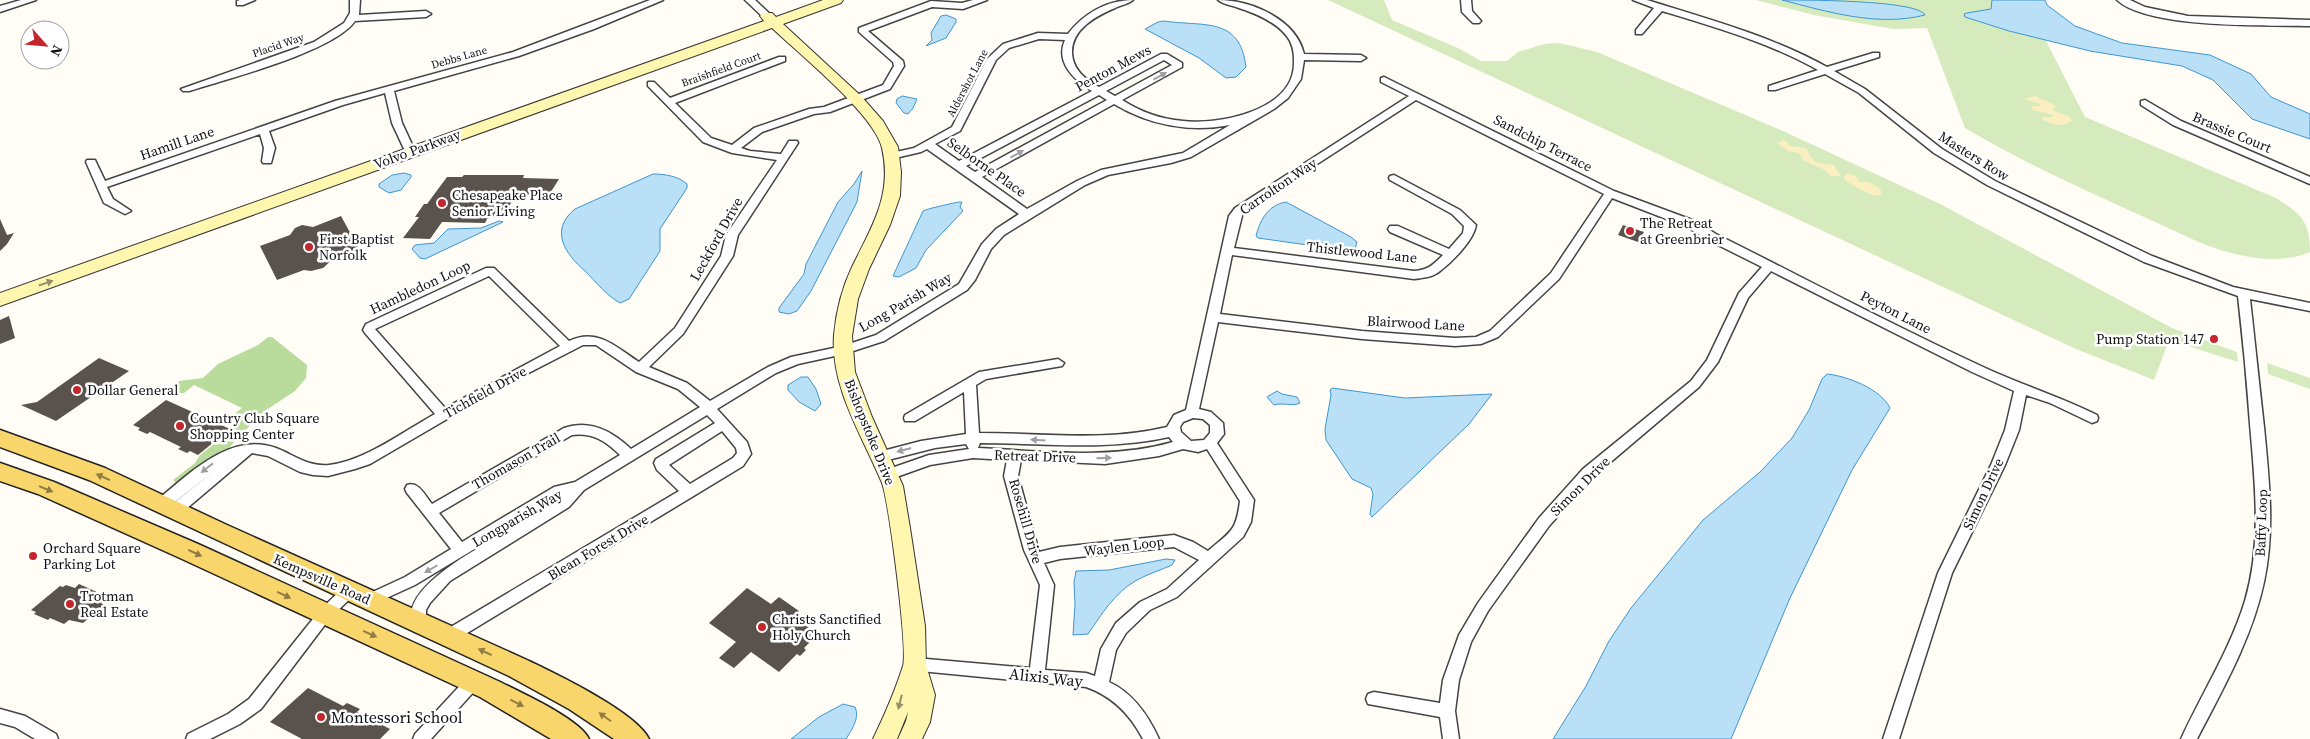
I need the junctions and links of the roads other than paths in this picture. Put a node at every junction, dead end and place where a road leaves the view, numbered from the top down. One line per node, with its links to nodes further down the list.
1 (31, 0): 16 (street)
2 (250, 0): 14 (street)
3 (355, 0): 18 (street)
4 (658, 0): 33 (street, Debbs Lane)
5 (750, 0): 19 (street)
6 (813, 0): 19 (main road, Volvo Parkway)
7 (836, 0): 19 (main road, Volvo Parkway)
8 (982, 0): 35 (street)
9 (1128, 0): 23 (street)
10 (1223, 0): 25 (street)
11 (1466, 0): 20 (street)
12 (1638, 0): 15 (street, Masters Row)
13 (2122, 0): 21 (street)
14 (240, 3)
15 (1660, 7): 22 (street); 28 (street, Masters Row)
16 (0, 9)
17 (426, 14): 18 (street)
18 (353, 18): 32 (street, Placid Way)
19 (770, 19): 35 (main road, Bishopstoke Drive); 45 (main road, Volvo Parkway)
20 (1476, 21)
21 (2310, 23)
22 (1639, 32)
23 (1070, 37): 34 (street); 44 (street, Aldershot Lane)
24 (1876, 55): 28 (street)
25 (1300, 57): 26 (street); 40 (street)
26 (1361, 58)
27 (782, 59): 38 (street, Braishfield Court)
28 (1826, 70): 31 (street); 66 (street, Masters Row)
29 (1384, 80): 36 (street, Sandchip Terrace)
30 (651, 84): 38 (street)
31 (1772, 88)
32 (186, 89)
33 (389, 90): 42 (street, Debbs Lane); 45 (street)
34 (1099, 91): 37 (street); 37 (street, Penton Mews, one-way to 34); 52 (street, Penton Mews)
35 (853, 96): 47 (street); 48 (main road, Bishopstoke Drive)
36 (1416, 96): 57 (street, Sandchip Terrace); 62 (street, Carrolton Way)
37 (1115, 100): 41 (street); 53 (street, Penton Mews, one-way to 37)
38 (668, 102): 47 (street)
39 (2145, 103): 55 (street, Brassie Court)
40 (1253, 115): 41 (street); 46 (street, Long Parish Way)
41 (1191, 124): 46 (street)
42 (262, 129): 50 (street); 56 (street, Hamill Lane)
43 (793, 143): 49 (street, Leckford Drive)
44 (929, 145): 48 (street, Aldershot Lane); 52 (street, Selborne Place)
45 (408, 147): 65 (main road, Volvo Parkway); 67 (main road, Volvo Parkway, one-way to 45)
46 (1200, 148): 59 (street, Long Parish Way)
47 (732, 150): 49 (street)
48 (891, 156): 71 (main road, Bishopstoke Drive)
49 (783, 158): 73 (street, Leckford Drive)
50 (267, 161)
51 (91, 162): 56 (street)
52 (959, 166): 53 (street, Selborne Place)
53 (974, 177): 59 (street, Selborne Place)
54 (1394, 178): 63 (street, Thistlewood Lane)
55 (2310, 181)
56 (101, 186): 58 (street)
57 (1610, 193): 60 (street, Sandchip Terrace); 69 (street, Blairwood Lane)
58 (125, 211)
59 (1027, 214): 71 (street, Long Parish Way)
60 (1691, 224): 64 (street, Peyton Lane)
61 (1394, 229): 63 (street)
62 (1227, 251): 63 (street, Thistlewood Lane); 69 (street, Carrolton Way)
63 (1450, 254)
64 (1770, 266): 75 (street, Peyton Lane); 110 (street, Simon Drive)
65 (0, 286)
66 (2244, 294): 68 (street, Masters Row); 122 (street, Baffy Loop)
67 (0, 300)
68 (2310, 307)
69 (1214, 317): 77 (street, Carrolton Way)
70 (568, 347): 73 (street, Tichfield Drive); 78 (street, Tichfield Drive); 78 (street, Hambledon Loop)
71 (844, 350): 76 (street, Long Parish Way); 91 (main road, Bishopstoke Drive)
72 (1058, 363): 74 (street)
73 (640, 369): 76 (street, Tichfield Drive)
74 (970, 383): 79 (street); 84 (street)
75 (2021, 389): 80 (street, Peyton Lane); 121 (street, Simon Drive)
76 (709, 409): 81 (street, Tichfield Drive); 90 (street, Long Parish Way)
77 (1192, 413): 82 (street); 86 (street)
78 (444, 415): 96 (street, Tichfield Drive)
79 (910, 418)
80 (2092, 418)
81 (723, 424): 88 (street, Tichfield Drive); 95 (street)
82 (1173, 431): 84 (street, Retreat Drive, one-way to 84); 85 (street)
83 (0, 438): 96 (main road, Kempsville Road, one-way to 83)
84 (972, 439): 87 (street); 91 (street, Retreat Drive, one-way to 91)
85 (1183, 444): 86 (street); 89 (street, Retreat Drive, one-way to 85)
86 (1210, 444): 100 (street)
87 (973, 453): 89 (street, Retreat Drive); 91 (street, Retreat Drive)
88 (744, 454): 95 (street, Blean Forest Drive)
89 (1015, 455): 99 (street, Rosehill Drive)
90 (629, 456): 93 (street, Long Parish Way); 97 (street, Thomason Trail)
91 (884, 466): 105 (main road, Bishopstoke Drive)
92 (0, 472): 102 (main road, one-way to 102)
93 (579, 486): 98 (street, Longparish Way); 103 (street, Longparish Way)
94 (412, 489): 97 (street)
95 (689, 492): 104 (street, Blean Forest Drive)
96 (167, 508): 101 (main road, Kempsville Road)
97 (430, 512): 98 (street)
98 (461, 551): 101 (street, Longparish Way, one-way to 101)
99 (1035, 559): 100 (street, Waylen Loop); 106 (street, Rosehill Drive)
100 (1209, 559): 108 (street)
101 (359, 596): 102 (street, Longparish Way); 103 (main road, Kempsville Road)
102 (325, 614): 107 (main road, one-way to 107); 113 (street, Longparish Way)
103 (418, 622): 104 (main road, Kempsville Road)
104 (450, 636): 116 (main road, Kempsville Road, one-way to 104)
105 (915, 665): 106 (street, Alixis Way); 117 (main road, Bishopstoke Drive, one-way to 117); 118 (main road, Bishopstoke Drive)
106 (1037, 676): 108 (street, Alixis Way)
107 (473, 682): 114 (street); 115 (main road, one-way to 115)
108 (1100, 685): 119 (street, Alixis Way)
109 (1374, 699): 110 (street)
110 (1446, 711): 120 (street, Simon Drive)
111 (0, 716): 112 (street)
112 (50, 739)
113 (194, 739)
114 (422, 739)
115 (575, 739)
116 (635, 739)
117 (886, 739)
118 (910, 739)
119 (1151, 739)
120 (1451, 739)
121 (1891, 739)
122 (2189, 739)

